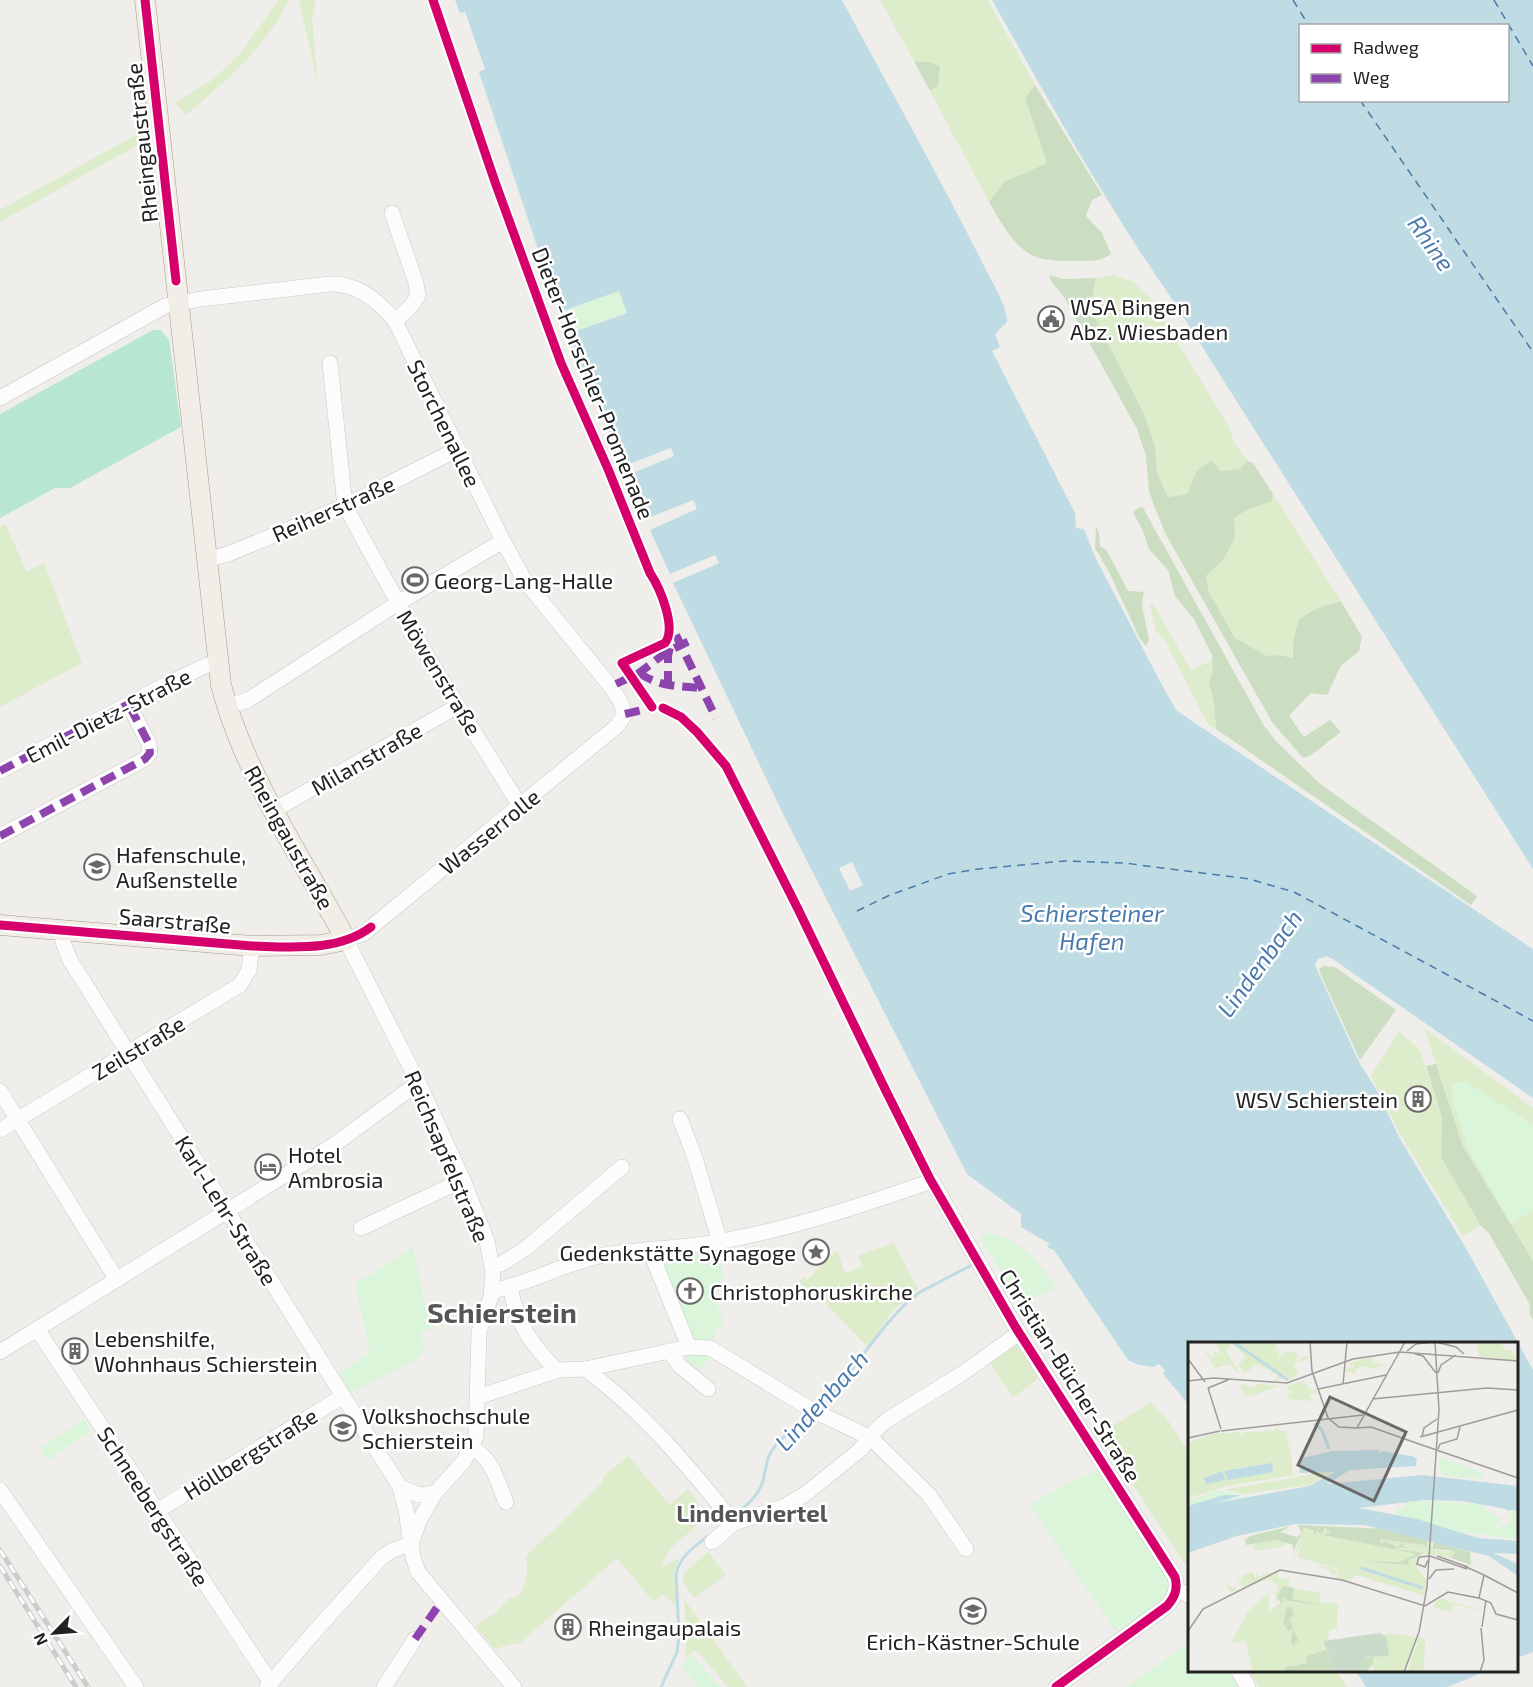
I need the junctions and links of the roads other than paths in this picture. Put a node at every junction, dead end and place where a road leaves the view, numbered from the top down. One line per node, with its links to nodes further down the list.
1 (145, 0): 3 (main road, Rheingaustraße)
2 (392, 213): 4 (street)
3 (178, 302): 4 (street, Storchenallee); 6 (street, Storchenallee); 10 (main road, Rheingaustraße)
4 (395, 321): 7 (street, Storchenallee)
5 (330, 363): 8 (street, Möwenstraße)
6 (0, 398)
7 (458, 449): 8 (street, Reiherstraße); 9 (street, Storchenallee)
8 (345, 506): 10 (street, Reiherstraße); 11 (street, Möwenstraße)
9 (503, 541): 11 (street); 16 (street, Storchenallee)
10 (206, 560): 12 (main road, Rheingaustraße)
11 (398, 603): 14 (street, Möwenstraße); 15 (street)
12 (218, 662): 13 (street, Emil-Dietz-Straße); 15 (main road, Rheingaustraße)
13 (129, 705): 17 (street, Emil-Dietz-Straße); 20 (street)
14 (459, 706): 18 (street, Möwenstraße); 19 (street, Milanstraße)
15 (228, 707): 19 (main road, Rheingaustraße)
16 (626, 714): 18 (street, Wasserrolle)
17 (0, 771)
18 (520, 806): 24 (street, Wasserrolle)
19 (274, 810): 21 (main road, Rheingaustraße)
20 (0, 836)
21 (325, 902): 24 (main road, Rheingaustraße); 26 (main road)
22 (0, 925): 23 (main road, Saarstraße)
23 (63, 930): 25 (main road, Saarstraße); 27 (street, Karl-Lehr-Straße)
24 (346, 940): 26 (main road, Saarstraße); 28 (street, Reichsapfelstraße)
25 (252, 946): 26 (main road, Saarstraße); 27 (street, Zeilstraße)
26 (301, 946)
27 (128, 1053): 30 (street, Zeilstraße); 35 (street, Karl-Lehr-Straße)
28 (418, 1083): 34 (street, Reichsapfelstraße); 35 (street)
29 (0, 1090): 30 (street)
30 (18, 1119): 32 (street, Zeilstraße); 40 (street)
31 (680, 1119): 37 (street)
32 (0, 1130)
33 (622, 1167): 39 (street)
34 (463, 1180): 36 (street); 39 (street, Reichsapfelstraße)
35 (228, 1211): 40 (street); 51 (street, Karl-Lehr-Straße)
36 (362, 1228)
37 (720, 1242): 38 (street); 44 (street, Christian-Bücher-Straße)
38 (650, 1251): 41 (street); 45 (street)
39 (492, 1266): 42 (street, Reichsapfelstraße)
40 (117, 1280): 43 (street)
41 (510, 1286): 42 (street); 49 (street)
42 (492, 1291): 52 (street, Reichsapfelstraße)
43 (37, 1329): 47 (street); 59 (street, Schneebergstraße)
44 (1017, 1335): 53 (street); 64 (street, Christian-Bücher-Straße)
45 (689, 1347): 46 (street); 53 (street)
46 (669, 1351): 48 (street); 50 (street)
47 (0, 1352)
48 (585, 1369): 49 (street); 60 (street)
49 (557, 1371): 52 (street)
50 (708, 1389)
51 (344, 1396): 55 (street, Karl-Lehr-Straße); 59 (street, Höllbergstraße)
52 (478, 1397): 54 (street, Reichsapfelstraße)
53 (871, 1438): 60 (street); 63 (street)
54 (472, 1448): 57 (street, Reichsapfelstraße); 58 (street)
55 (400, 1488): 57 (street); 62 (street, Karl-Lehr-Straße)
56 (0, 1490): 68 (street)
57 (435, 1493): 62 (street, Reichsapfelstraße)
58 (506, 1502)
59 (157, 1511): 67 (street, Schneebergstraße)
60 (730, 1518): 61 (street)
61 (712, 1542)
62 (411, 1544): 67 (street); 70 (street, Karl-Lehr-Straße)
63 (966, 1549)
64 (1183, 1593): 71 (street)
65 (415, 1639): 69 (street)
66 (1239, 1672): 72 (street)
67 (269, 1685)
68 (136, 1687)
69 (384, 1687)
70 (514, 1687)
71 (1056, 1687)
72 (1248, 1687)

